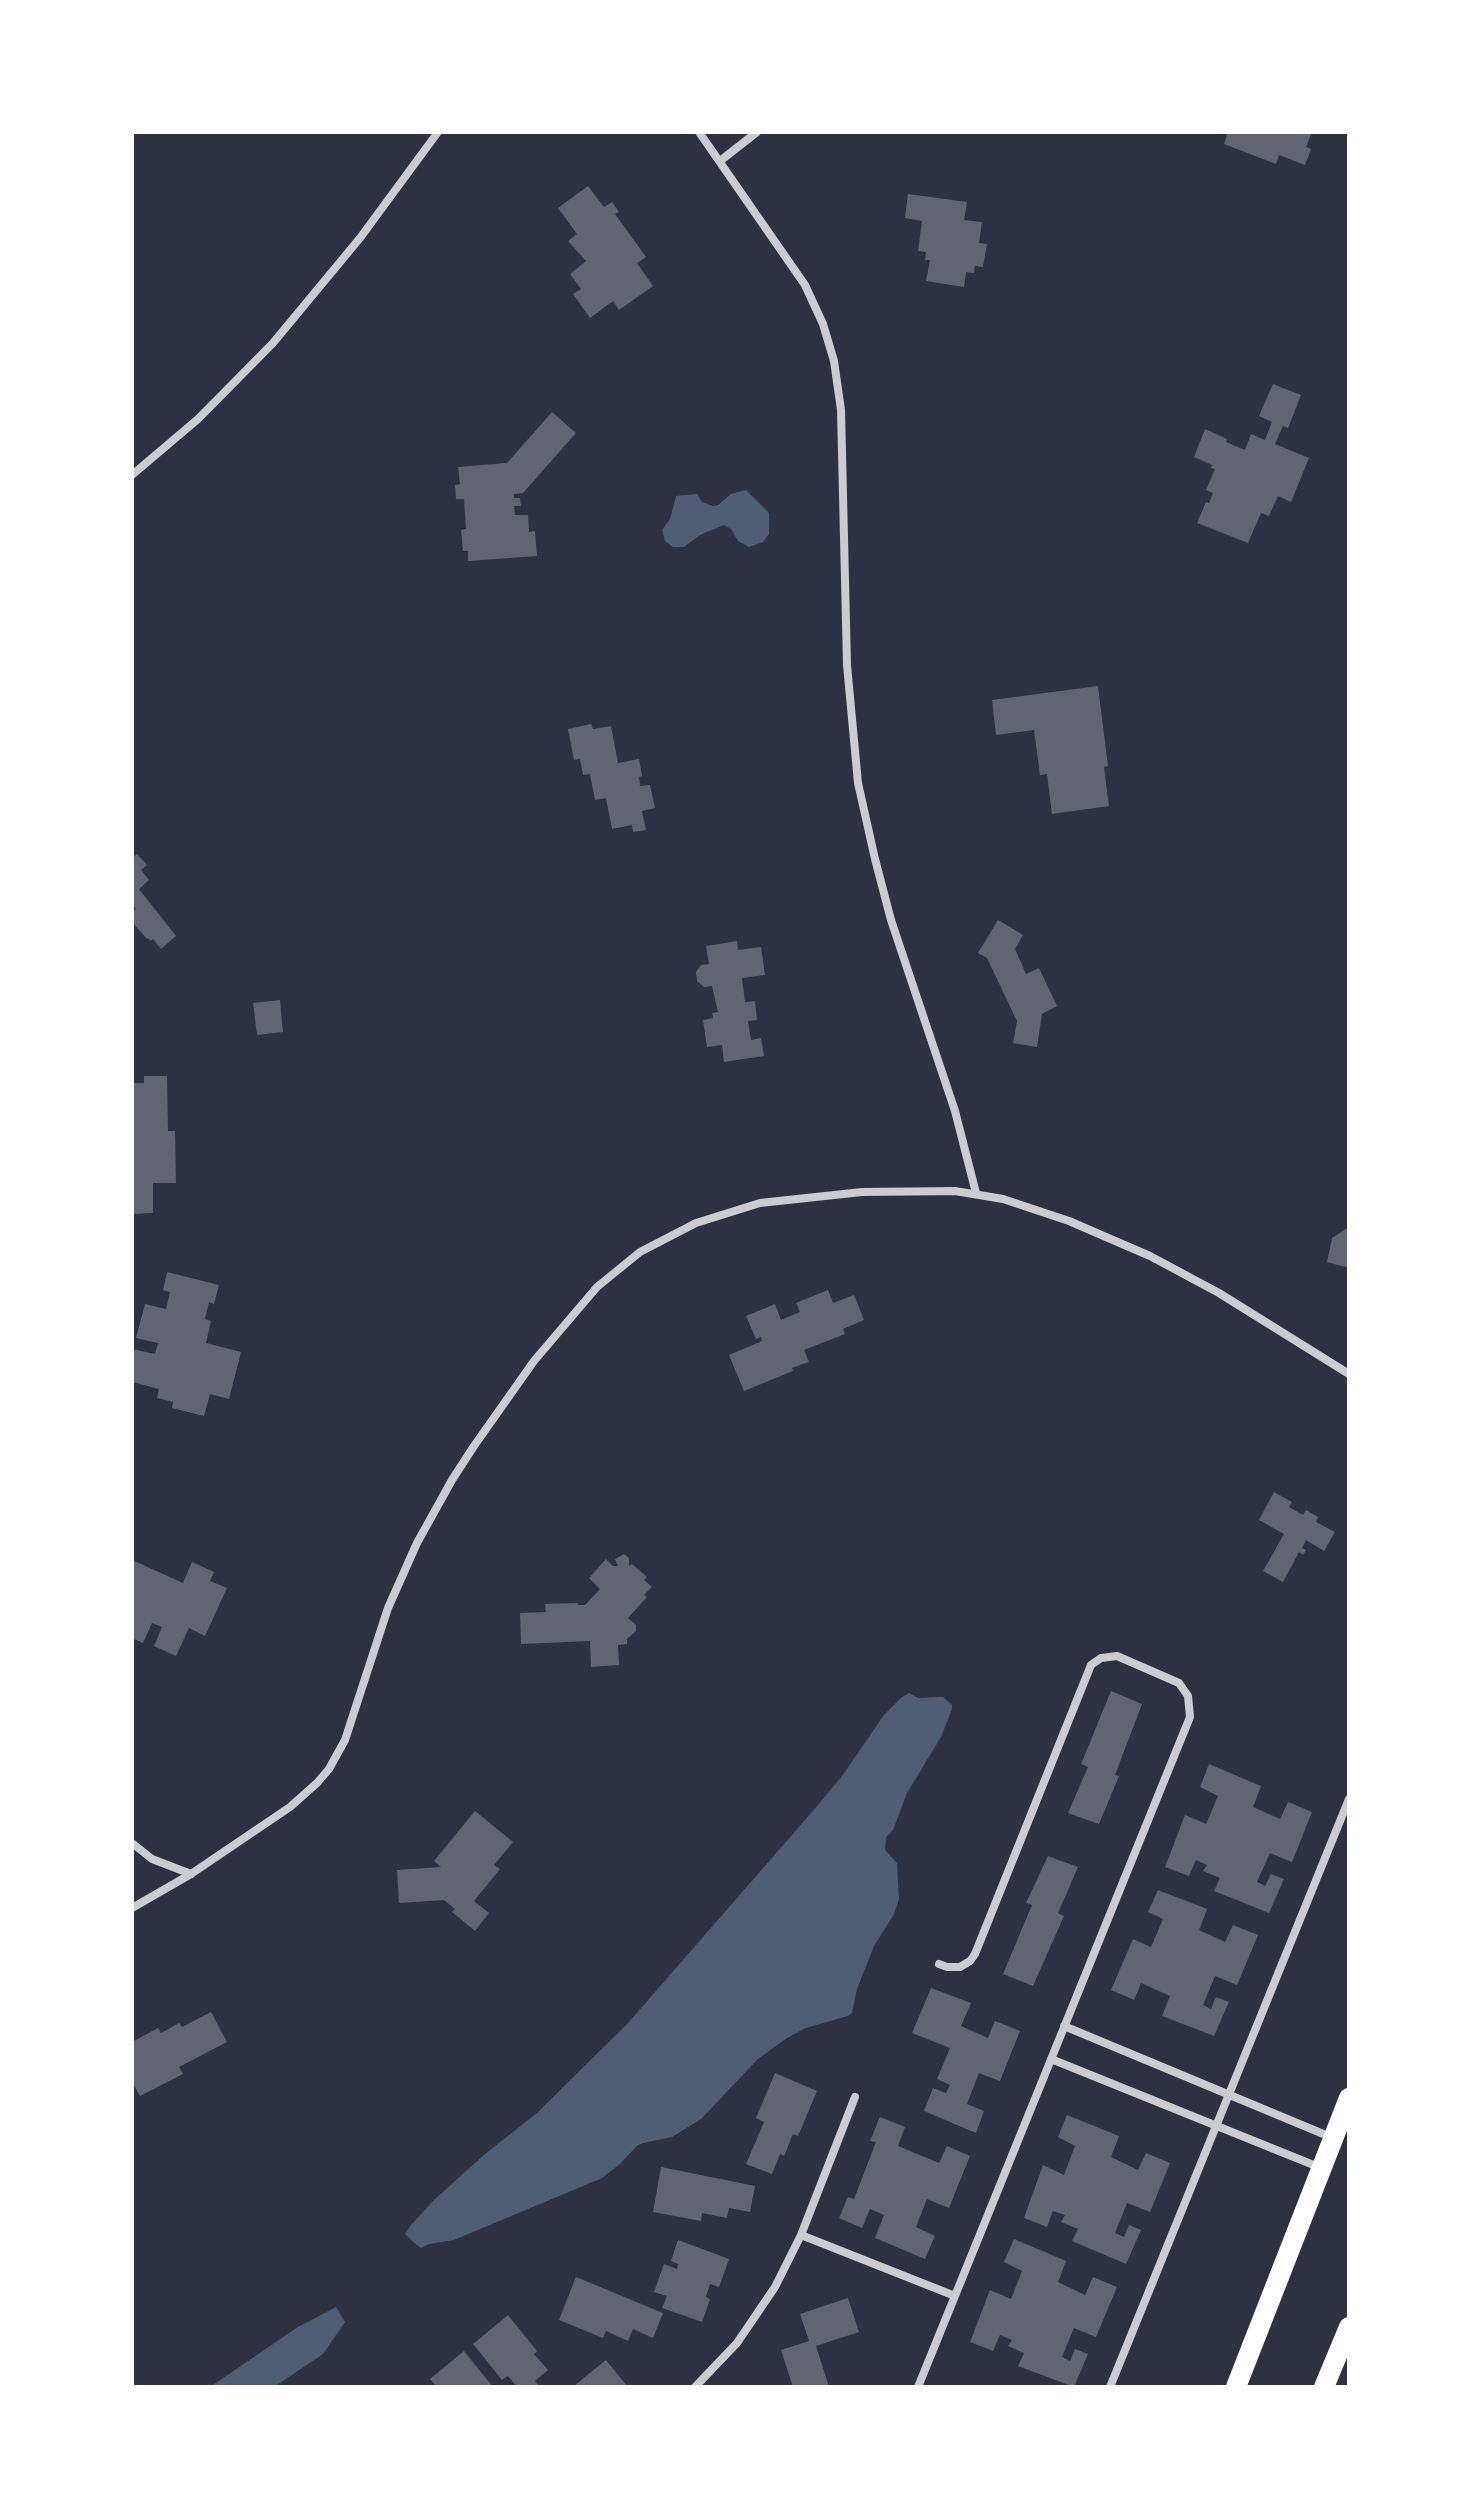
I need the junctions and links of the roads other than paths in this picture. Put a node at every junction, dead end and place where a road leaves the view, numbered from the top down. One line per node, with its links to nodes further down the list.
1 (438, 132): 5 (street)
2 (699, 132): 4 (street)
3 (757, 132): 4 (street)
4 (720, 161): 6 (street)
5 (132, 475)
6 (976, 1193): 7 (street); 10 (street)
7 (1349, 1374)
8 (1349, 1799): 15 (street)
9 (132, 1843): 10 (street)
10 (191, 1874): 11 (street)
11 (132, 1908)
12 (939, 1964): 13 (street)
13 (1064, 2026): 14 (street); 15 (street)
14 (1051, 2059): 18 (street); 22 (street)
15 (1229, 2095): 18 (street); 19 (street)
16 (855, 2097): 21 (street)
17 (1349, 2098): 19 (main road)
18 (1216, 2126): 20 (street); 26 (street)
19 (1333, 2138): 20 (main road)
20 (1321, 2168): 27 (main road)
21 (801, 2235): 22 (street); 24 (street)
22 (955, 2296): 25 (street)
23 (1349, 2327): 28 (main road)
24 (695, 2387)
25 (918, 2387)
26 (1110, 2387)
27 (1236, 2387)
28 (1324, 2387)

